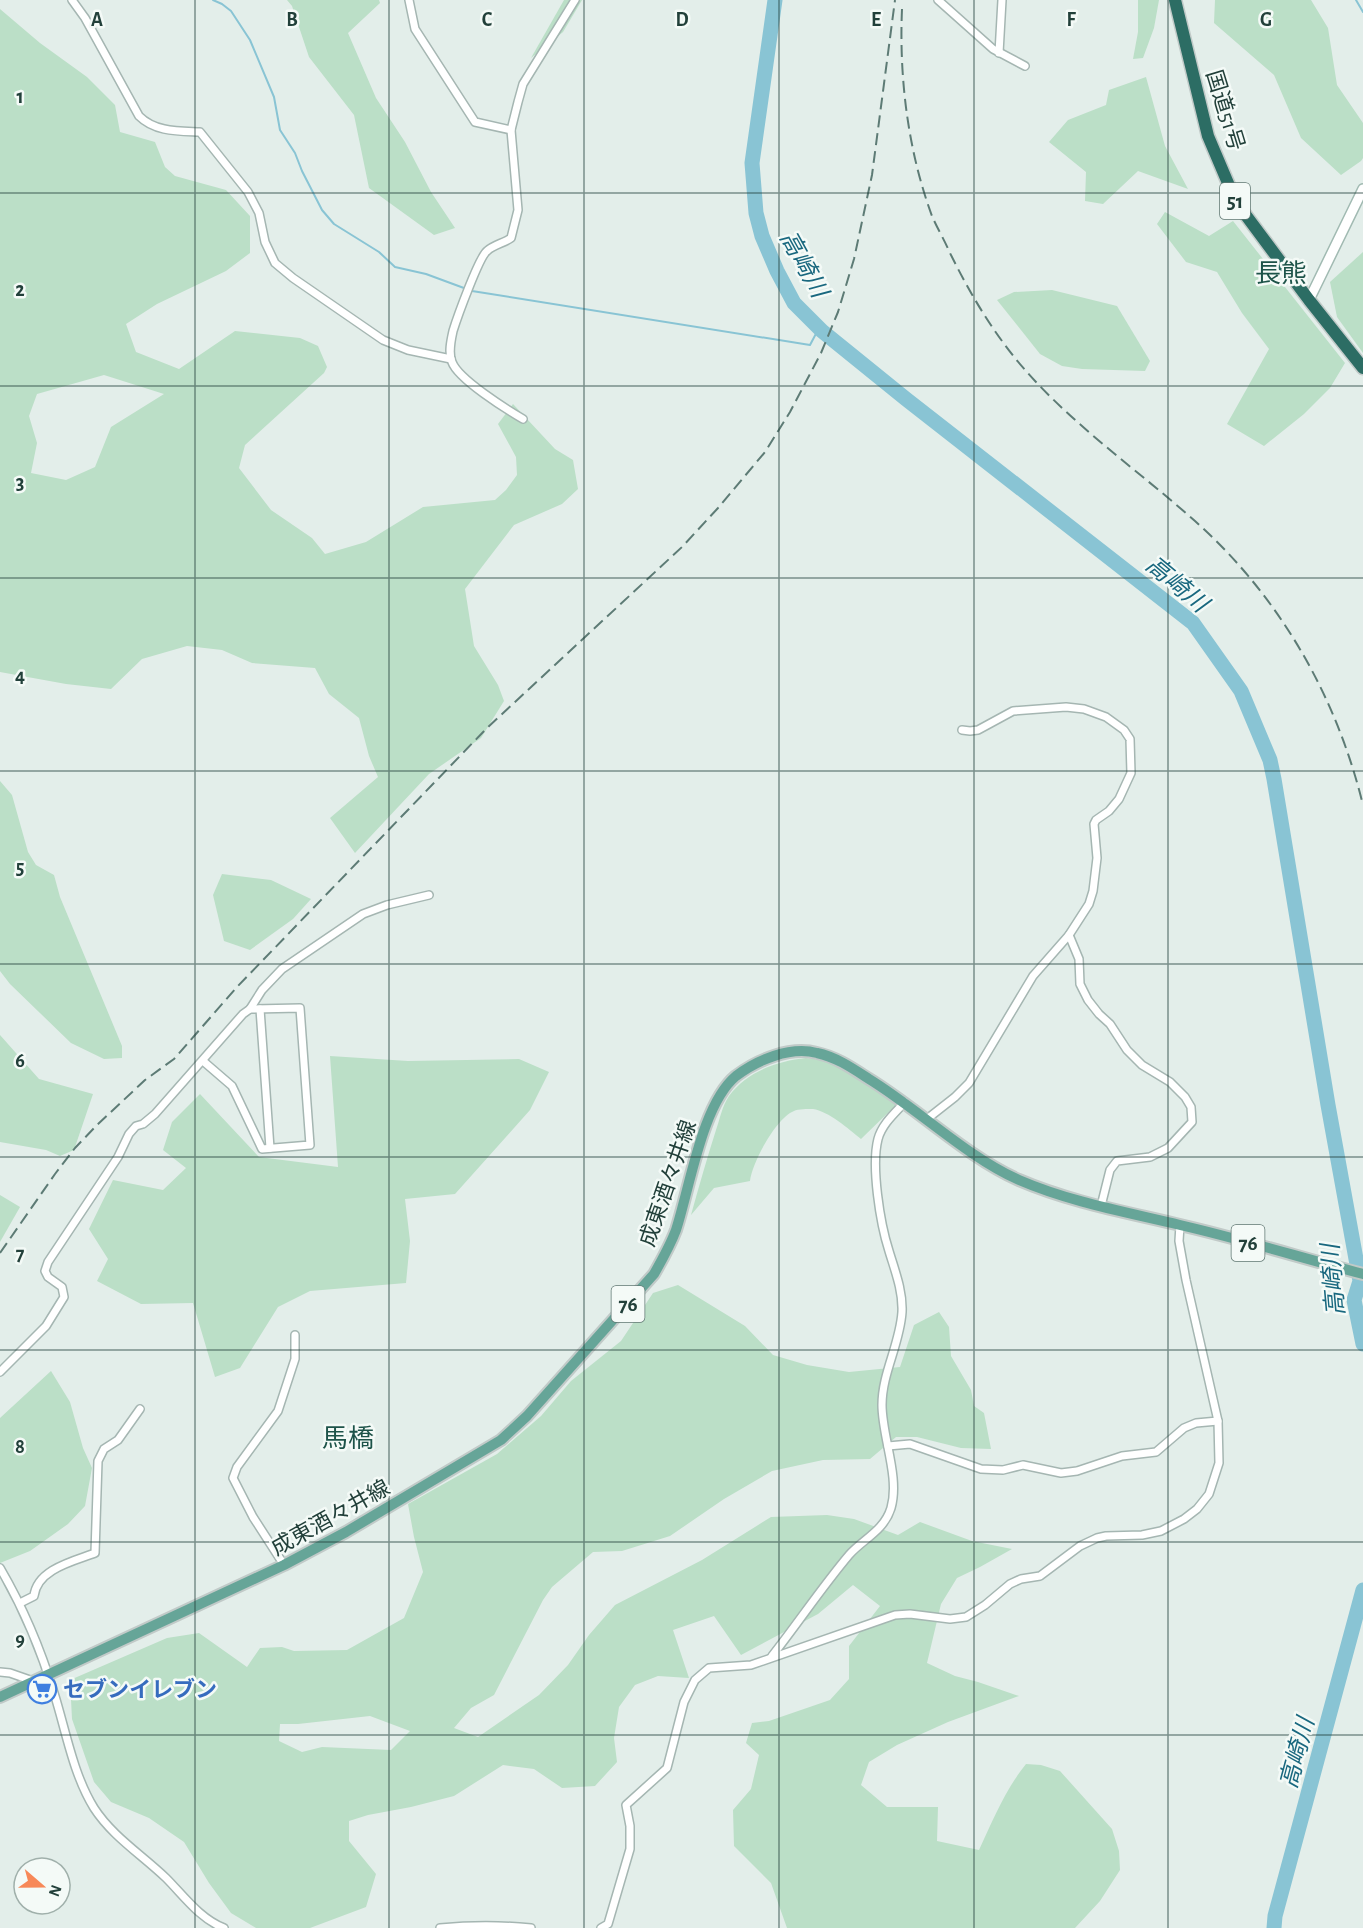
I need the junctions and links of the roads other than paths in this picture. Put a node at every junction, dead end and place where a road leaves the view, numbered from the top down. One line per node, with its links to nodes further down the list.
1 (72, 0): 12 (street)
2 (409, 0): 9 (street)
3 (575, 0): 9 (street)
4 (938, 0): 7 (street)
5 (1002, 0): 7 (street)
6 (1175, 0): 11 (highway, 国道51号 / 51)
7 (999, 53): 8 (street)
8 (1024, 66)
9 (511, 130): 12 (street)
10 (1363, 189): 11 (street)
11 (1309, 300): 13 (highway, 国道51号 / 51)
12 (451, 359): 14 (street)
13 (1363, 368)
14 (523, 419)
15 (962, 730): 17 (street)
16 (429, 895): 18 (street)
17 (1069, 935): 22 (street); 24 (street)
18 (250, 1009): 19 (street); 20 (street)
19 (260, 1009): 23 (street); 23 (street)
20 (203, 1060): 23 (street); 28 (street)
21 (905, 1102): 22 (main road, 成東酒々井線 / 76); 31 (street); 32 (main road, 成東酒々井線 / 76)
22 (927, 1119): 24 (main road, 成東酒々井線 / 76)
23 (270, 1148)
24 (1101, 1206): 25 (main road, 成東酒々井線 / 76)
25 (1180, 1225): 26 (main road, 成東酒々井線 / 76); 30 (street)
26 (1363, 1274)
27 (295, 1335): 32 (street)
28 (0, 1372)
29 (140, 1409): 34 (street)
30 (1218, 1421): 31 (street); 35 (street)
31 (888, 1446): 35 (street)
32 (284, 1565): 37 (main road, 成東酒々井線 / 76)
33 (0, 1568): 34 (street)
34 (20, 1603): 37 (street)
35 (771, 1657): 43 (street)
36 (0, 1672): 38 (street)
37 (48, 1674): 38 (main road, 成東酒々井線 / 76); 40 (street)
38 (33, 1681): 39 (main road, 成東酒々井線 / 76)
39 (0, 1697)
40 (224, 1928)
41 (440, 1928): 42 (street)
42 (531, 1928)
43 (601, 1928)

